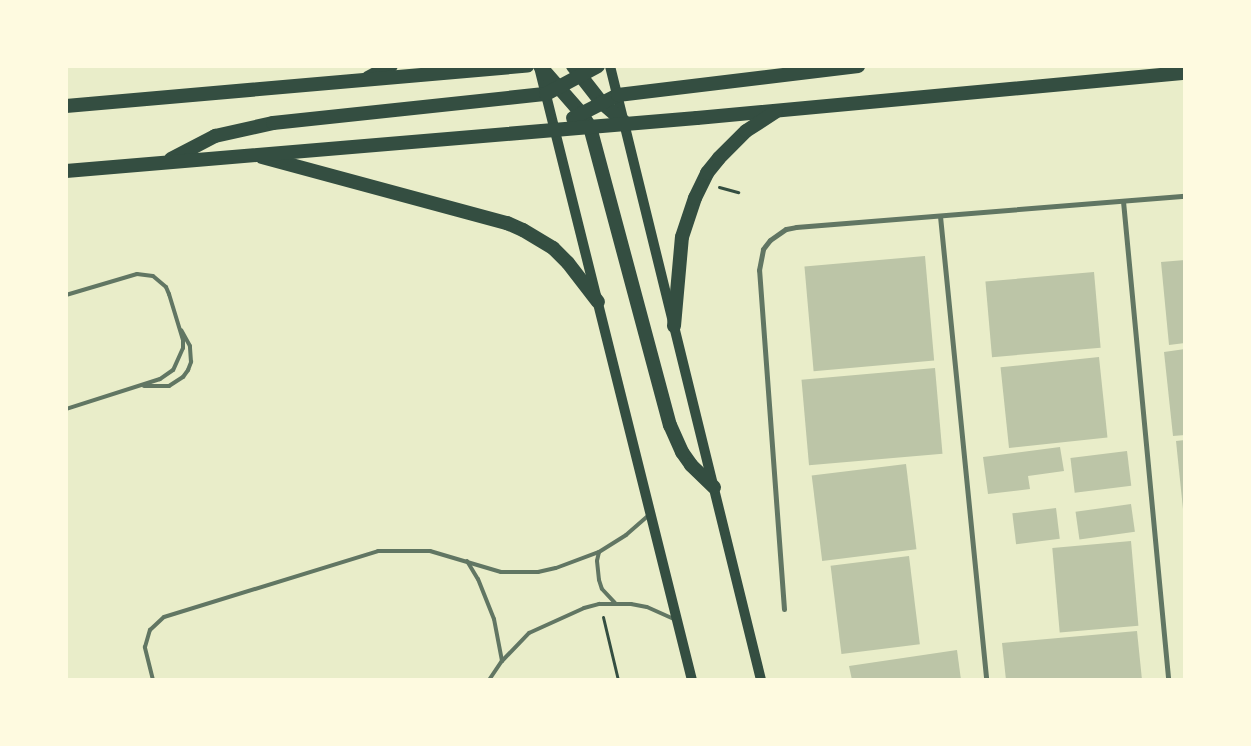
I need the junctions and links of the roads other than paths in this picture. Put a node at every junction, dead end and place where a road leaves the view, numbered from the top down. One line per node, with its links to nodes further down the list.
1 (390, 66): 9 (highway)
2 (527, 66): 9 (highway)
3 (540, 66): 10 (highway); 11 (main road)
4 (598, 66): 7 (highway)
5 (610, 66): 12 (main road)
6 (858, 66): 12 (highway)
7 (576, 72): 10 (highway); 13 (highway)
8 (1185, 73): 15 (highway)
9 (358, 82): 14 (highway)
10 (561, 88): 11 (highway); 16 (highway)
11 (546, 94): 19 (main road); 21 (highway)
12 (618, 95): 13 (highway); 17 (main road)
13 (601, 102): 16 (highway); 17 (highway)
14 (66, 106)
15 (778, 111): 17 (highway); 29 (highway)
16 (581, 113): 18 (highway); 19 (highway)
17 (626, 124): 18 (highway); 29 (main road)
18 (590, 127): 19 (highway); 32 (highway)
19 (555, 130): 20 (highway); 27 (main road)
20 (251, 154): 21 (highway); 27 (highway)
21 (166, 162): 22 (highway)
22 (66, 171)
23 (1185, 196): 24 (street)
24 (1123, 201): 25 (street); 45 (street)
25 (940, 216): 37 (street); 44 (street)
26 (66, 295): 28 (lane)
27 (598, 302): 33 (main road)
28 (178, 326): 30 (lane); 30 (lane)
29 (674, 326): 32 (main road)
30 (143, 386): 31 (lane)
31 (66, 409)
32 (714, 487): 43 (main road)
33 (650, 514): 34 (lane); 38 (main road)
34 (599, 552): 35 (lane); 36 (lane)
35 (466, 560): 39 (lane); 40 (lane)
36 (615, 603): 38 (lane); 39 (lane)
37 (784, 609)
38 (677, 620): 42 (main road)
39 (502, 661): 41 (lane)
40 (153, 680)
41 (489, 680)
42 (692, 680)
43 (761, 680)
44 (986, 680)
45 (1168, 680)

